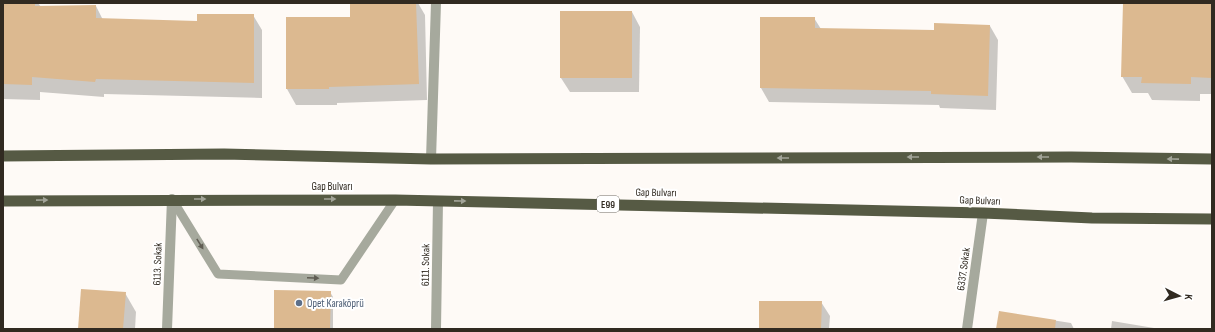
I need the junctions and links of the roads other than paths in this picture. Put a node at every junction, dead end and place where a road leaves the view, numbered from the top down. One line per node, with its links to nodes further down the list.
1 (436, 3): 3 (street)
2 (3, 156): 3 (highway)
3 (431, 159): 4 (highway, one-way to 3)
4 (1212, 159)
5 (172, 199): 6 (highway, Gap Bulvarı / E99, one-way to 6); 6 (lane, one-way to 6); 8 (highway, Gap Bulvarı / E99, one-way to 5); 11 (street, 6113. Sokak)
6 (395, 200): 7 (highway, Gap Bulvarı / E99)
7 (438, 200): 9 (highway, Gap Bulvarı / E99, one-way to 9); 12 (street, 6111. Sokak)
8 (3, 201)
9 (983, 213): 10 (highway, Gap Bulvarı / E99); 13 (street, 6337. Sokak)
10 (1212, 219)
11 (167, 329)
12 (436, 329)
13 (967, 329)

